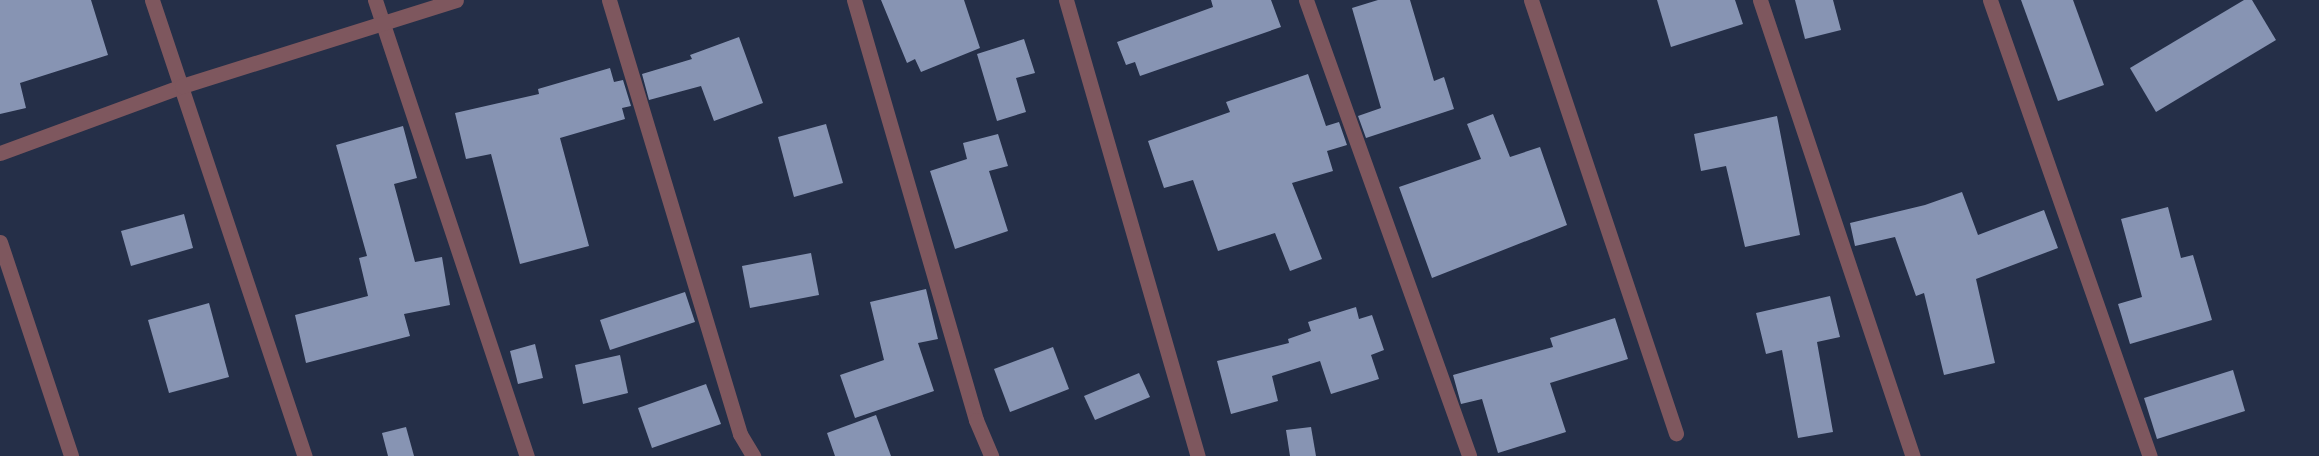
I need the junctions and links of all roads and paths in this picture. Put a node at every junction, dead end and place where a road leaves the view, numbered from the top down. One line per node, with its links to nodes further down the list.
1 (152, 0): 12 (street)
2 (375, 0): 11 (street)
3 (456, 0): 11 (street)
4 (609, 0): 19 (street)
5 (854, 0): 20 (street)
6 (1066, 0): 21 (street)
7 (1306, 0): 22 (street)
8 (1532, 0): 15 (street)
9 (1760, 0): 23 (street)
10 (1990, 0): 24 (street)
11 (383, 23): 12 (street); 18 (street)
12 (182, 86): 13 (street); 17 (street)
13 (0, 153)
14 (0, 242): 16 (street)
15 (1676, 433)
16 (71, 456)
17 (305, 456)
18 (527, 456)
19 (753, 456)
20 (992, 456)
21 (1198, 456)
22 (1469, 456)
23 (1913, 456)
24 (2150, 456)

